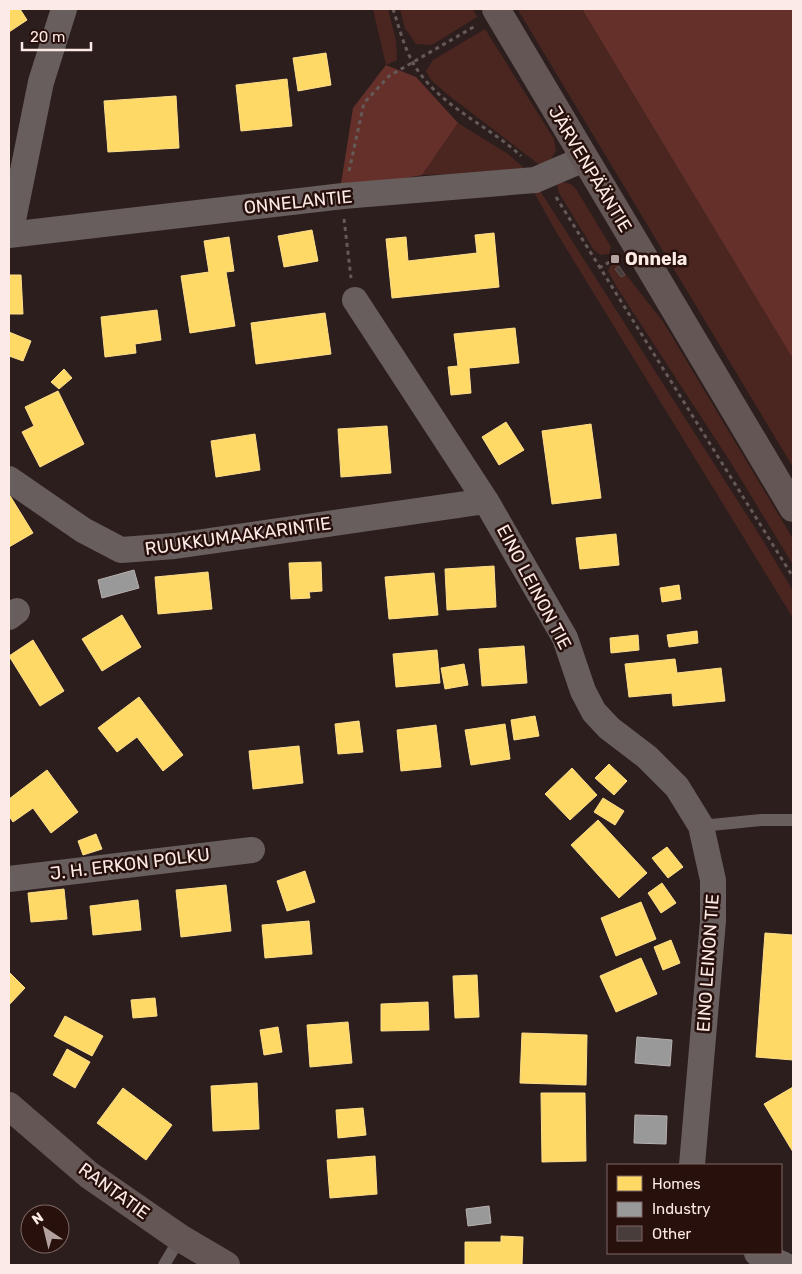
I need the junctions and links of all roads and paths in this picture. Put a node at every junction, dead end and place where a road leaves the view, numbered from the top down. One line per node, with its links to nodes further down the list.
1 (64, 9): 7 (street)
2 (394, 9): 4 (path)
3 (488, 16): 4 (path); 5 (main road, JÄRVENPÄÄNTIE)
4 (413, 63): 6 (path)
5 (584, 160): 6 (street, ONNELANTIE); 13 (main road, JÄRVENPÄÄNTIE)
6 (544, 178): 7 (street, ONNELANTIE); 9 (path)
7 (9, 235)
8 (615, 259): 9 (path)
9 (599, 268): 14 (path)
10 (355, 300): 12 (street, EINO LEINON TIE)
11 (9, 479): 12 (street, RUUKKUMAAKARINTIE)
12 (486, 500): 16 (street, EINO LEINON TIE)
13 (793, 508)
14 (793, 577)
15 (793, 820): 16 (lane)
16 (701, 826): 20 (street, EINO LEINON TIE)
17 (252, 850): 18 (street, J. H. ERKON POLKU)
18 (9, 879)
19 (9, 1106): 21 (main road, RANTATIE)
20 (692, 1164)
21 (180, 1238): 23 (lane); 24 (main road, RANTATIE)
22 (759, 1254): 25 (street)
23 (164, 1265)
24 (226, 1265)
25 (784, 1265)

